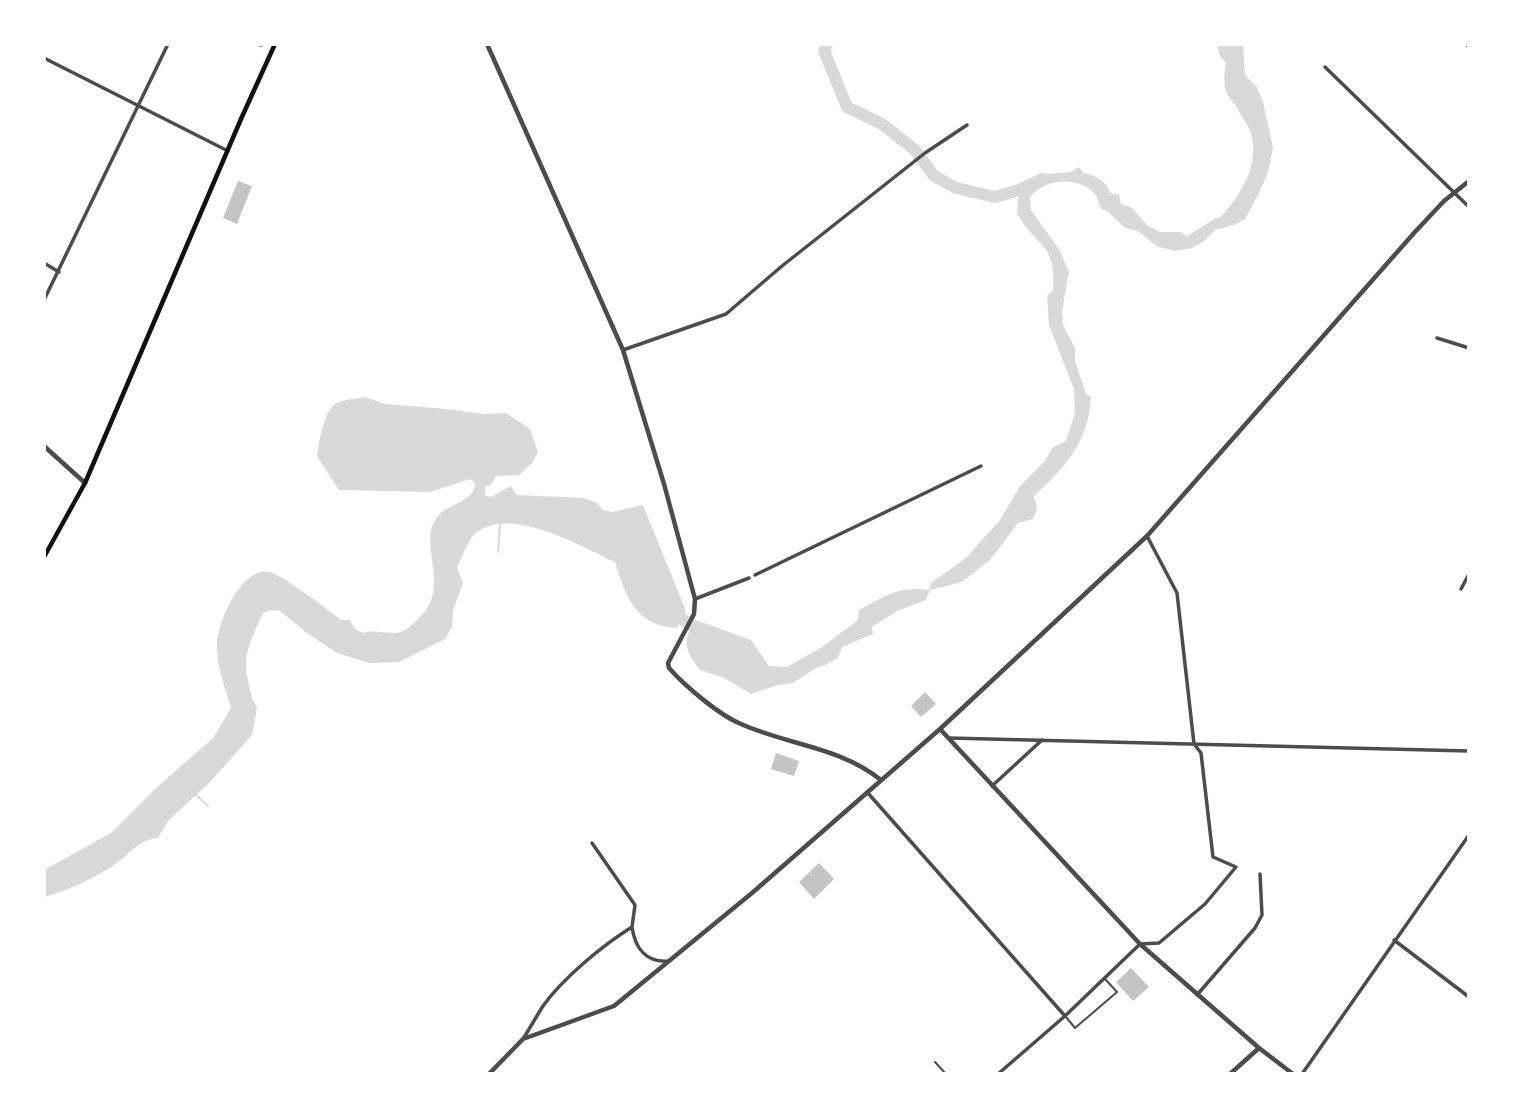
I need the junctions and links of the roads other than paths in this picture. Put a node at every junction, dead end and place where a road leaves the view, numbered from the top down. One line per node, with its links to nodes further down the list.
1 (168, 44): 6 (street)
2 (275, 44): 8 (main road)
3 (487, 44): 17 (street)
4 (44, 58): 6 (street)
5 (1325, 67): 10 (street)
6 (139, 106): 8 (street); 13 (street)
7 (967, 125): 17 (street)
8 (228, 151): 20 (main road)
9 (1469, 181): 10 (street)
10 (1455, 192): 11 (street); 21 (street)
11 (1469, 207)
12 (44, 263): 13 (street)
13 (59, 272): 14 (street)
14 (44, 300)
15 (1437, 338): 16 (street)
16 (1469, 348)
17 (623, 350): 27 (street)
18 (44, 446): 20 (street)
19 (981, 467): 24 (street)
20 (85, 483): 22 (main road)
21 (1147, 536): 28 (street); 31 (street)
22 (44, 557)
23 (1469, 574): 26 (street)
24 (755, 575)
25 (749, 578): 27 (street)
26 (1461, 589)
27 (695, 599): 33 (street)
28 (940, 729): 29 (street); 33 (street)
29 (947, 738): 30 (street); 34 (street)
30 (1042, 740): 31 (street); 34 (street)
31 (1194, 744): 32 (street); 41 (street)
32 (1469, 751)
33 (881, 780): 35 (street)
34 (992, 786): 41 (street)
35 (867, 791): 42 (street); 46 (street)
36 (1469, 835): 40 (street)
37 (592, 843): 39 (street)
38 (1260, 874): 44 (street)
39 (632, 927): 42 (street); 47 (street)
40 (1394, 940): 45 (street); 55 (street)
41 (1140, 944): 43 (street); 44 (street)
42 (672, 961): 47 (street)
43 (1105, 979): 46 (street); 46 (lane)
44 (1197, 995): 48 (street)
45 (1469, 997)
46 (1065, 1016): 52 (street)
47 (523, 1039): 50 (street)
48 (1259, 1048): 53 (street); 54 (street)
49 (935, 1062): 51 (lane)
50 (489, 1074)
51 (946, 1074)
52 (998, 1074)
53 (1230, 1074)
54 (1293, 1074)
55 (1302, 1074)

